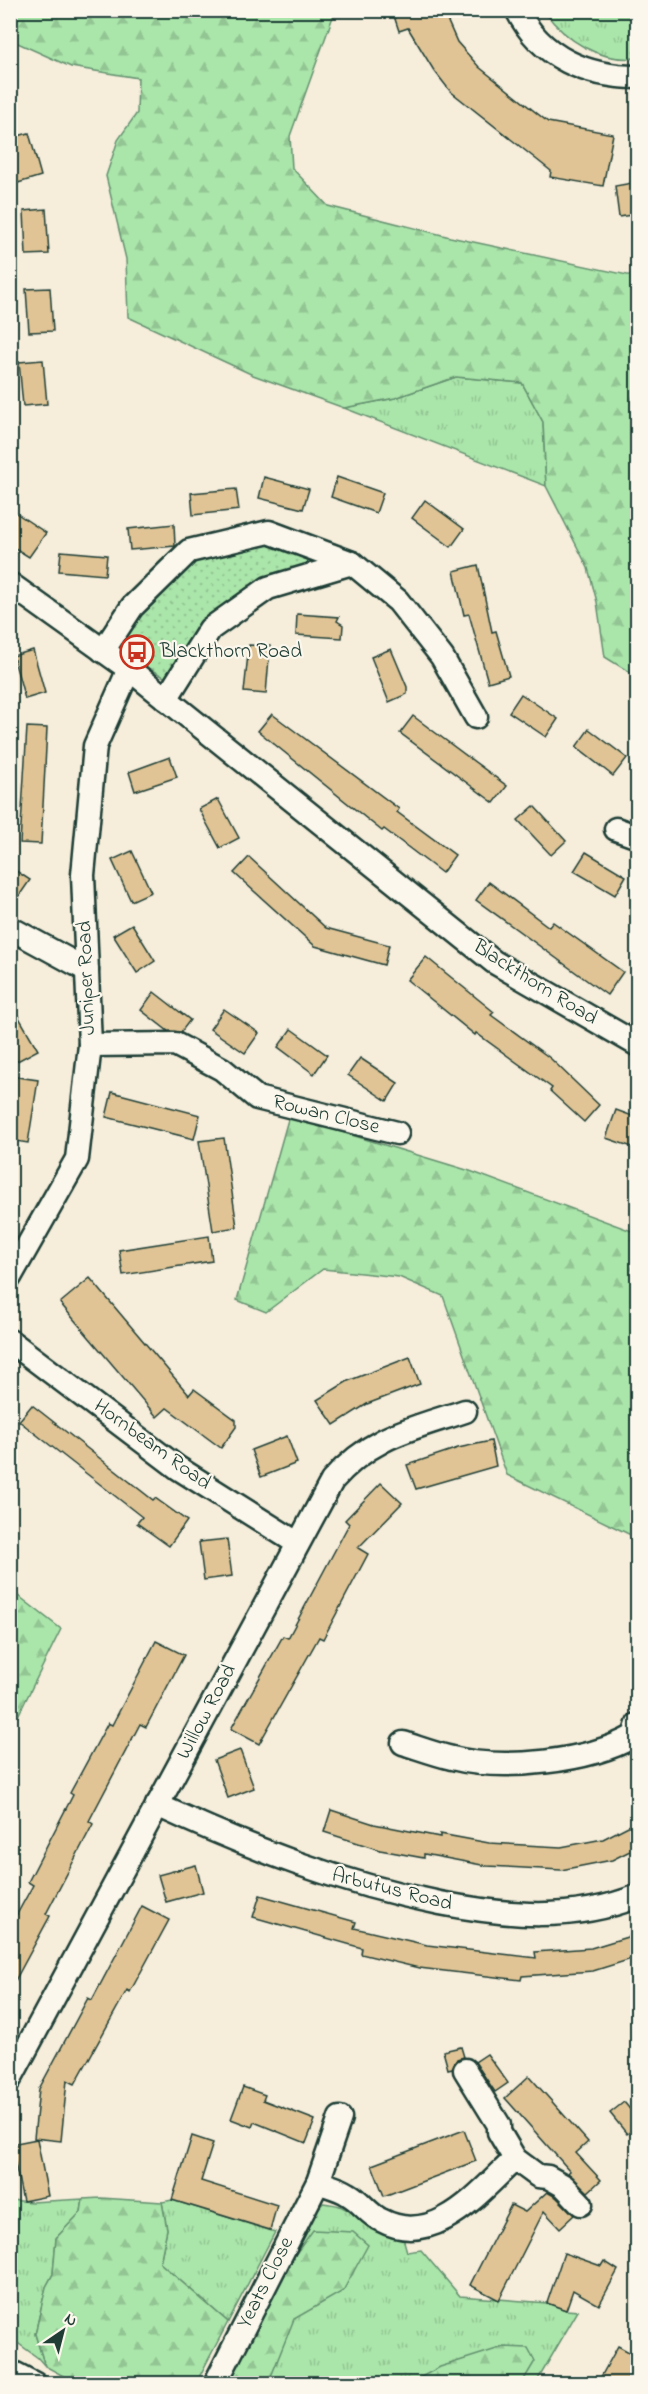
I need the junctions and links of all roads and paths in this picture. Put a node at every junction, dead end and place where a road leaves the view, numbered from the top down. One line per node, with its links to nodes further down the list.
1 (517, 10): 2 (street)
2 (638, 76)
3 (352, 563): 5 (street); 7 (street); 8 (street)
4 (10, 584): 5 (street, Blackthorn Road)
5 (103, 651): 6 (street, Blackthorn Road)
6 (129, 669): 7 (street, Blackthorn Road); 12 (street, Juniper Road)
7 (166, 699): 14 (street, Blackthorn Road)
8 (476, 717)
9 (616, 829): 10 (street)
10 (638, 837)
11 (10, 928): 12 (street)
12 (87, 970): 13 (street, Juniper Road)
13 (90, 1045): 15 (street, Rowan Close); 16 (street, Juniper Road)
14 (638, 1045)
15 (398, 1133)
16 (10, 1277)
17 (10, 1341): 19 (street, Hornbeam Road)
18 (465, 1411): 19 (street, Willow Road)
19 (297, 1543): 22 (street, Willow Road)
20 (638, 1724): 21 (street)
21 (403, 1743)
22 (157, 1805): 23 (street, Arbutus Road); 25 (street, Willow Road)
23 (638, 1896)
24 (465, 2070): 27 (street)
25 (10, 2079)
26 (340, 2118): 28 (street, Yeats Close)
27 (515, 2159): 28 (street); 29 (street)
28 (318, 2182): 32 (street, Yeats Close)
29 (581, 2204)
30 (10, 2371): 31 (street)
31 (34, 2384)
32 (214, 2384)

